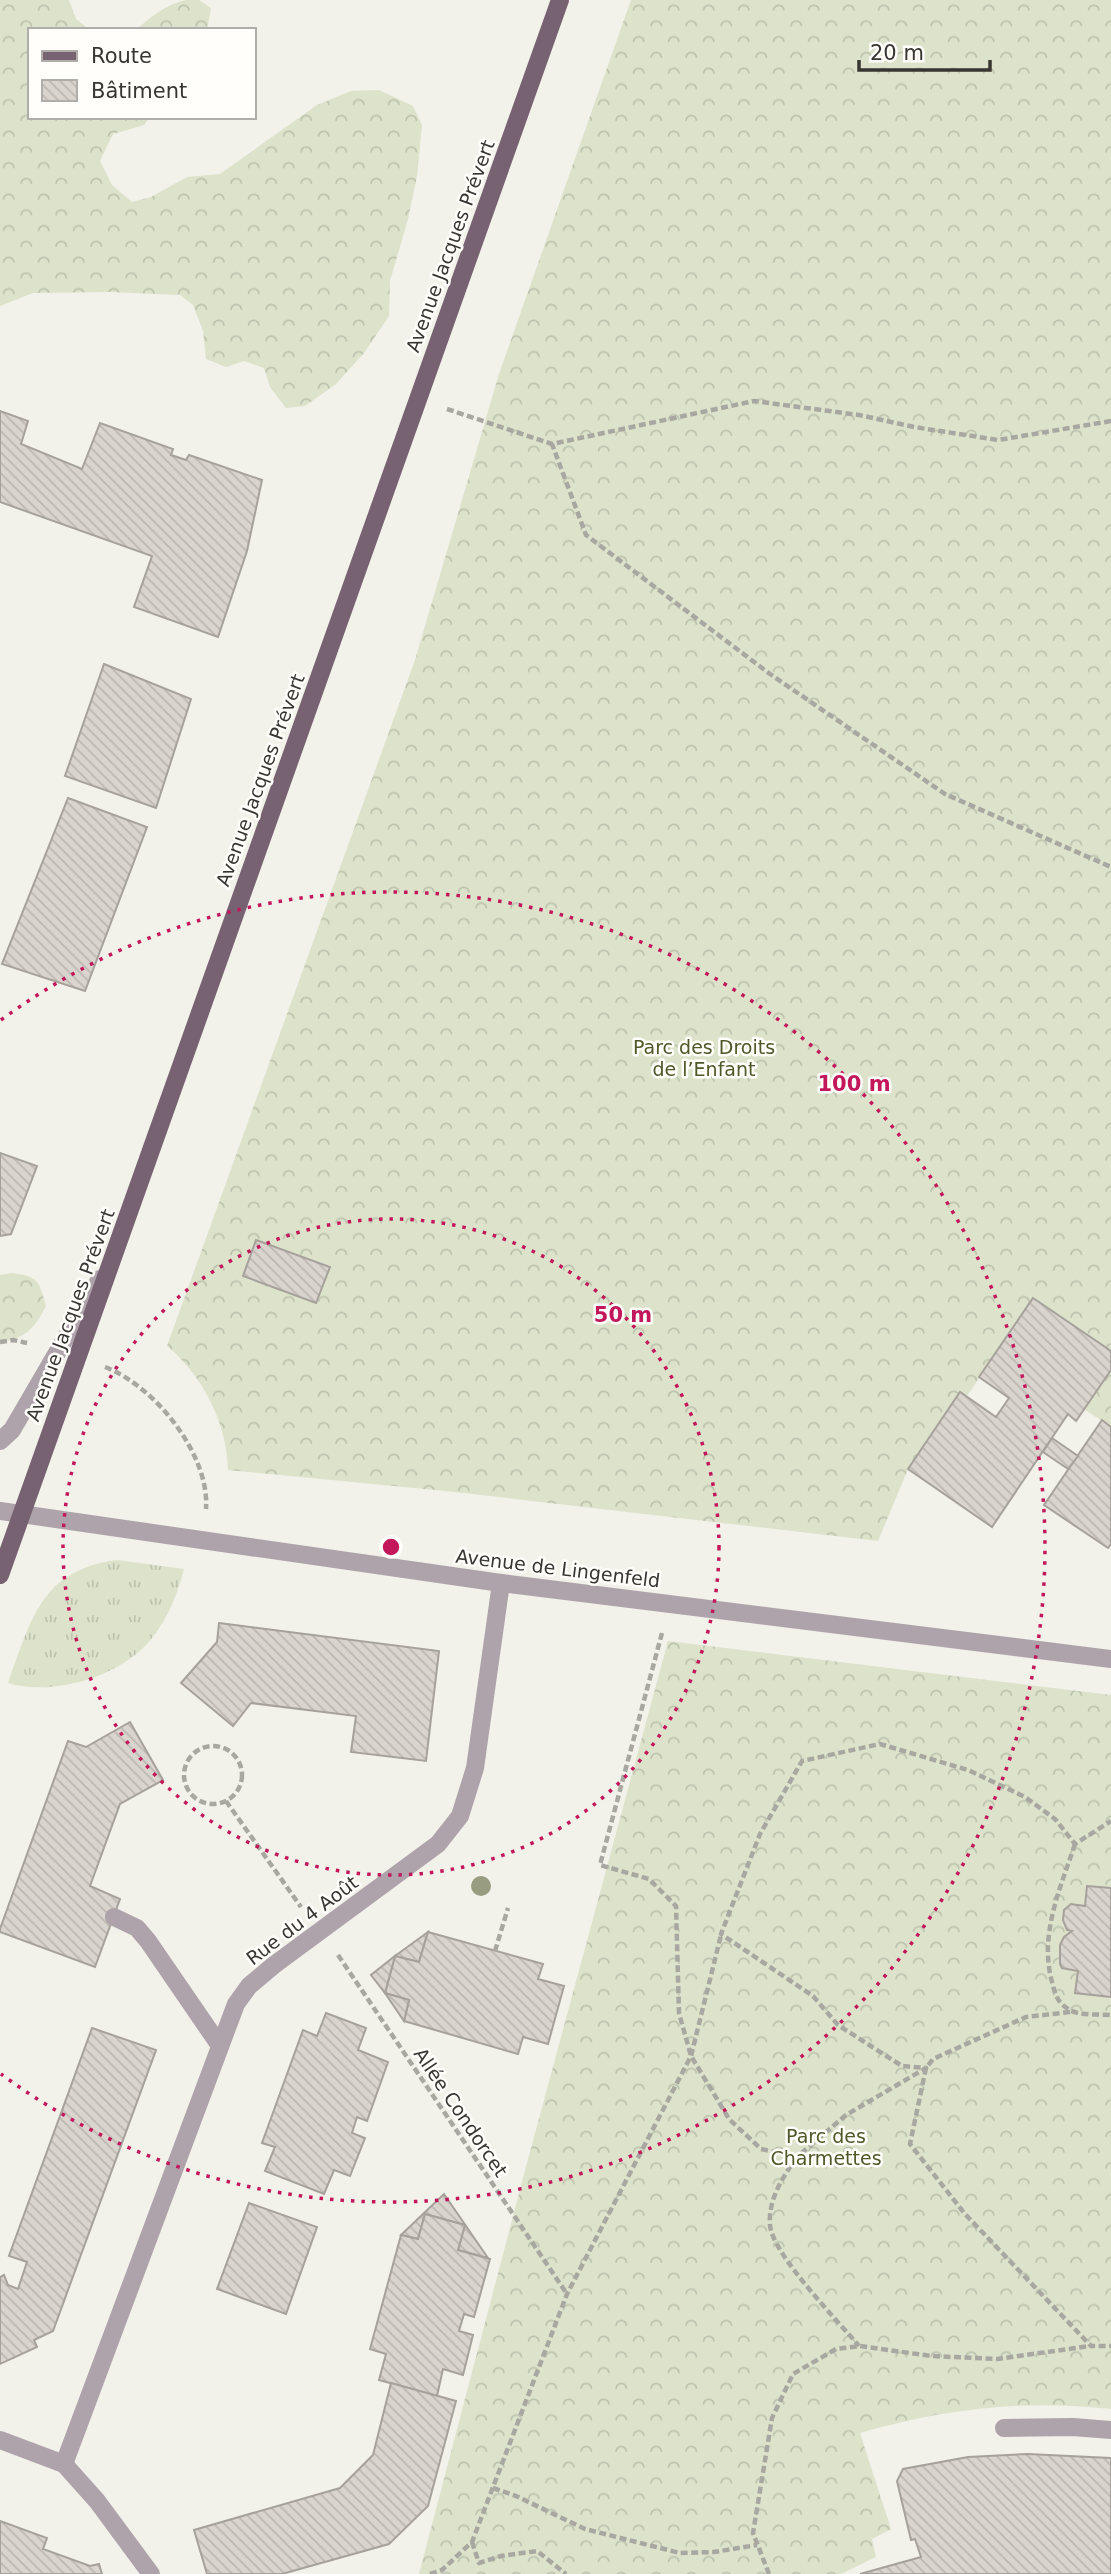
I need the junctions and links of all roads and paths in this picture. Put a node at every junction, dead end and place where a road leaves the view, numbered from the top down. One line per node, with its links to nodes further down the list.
1 (560, 0): 2 (main road, Avenue Jacques Prévert)
2 (418, 399): 4 (path); 6 (main road, Avenue Jacques Prévert)
3 (1111, 421): 4 (path)
4 (552, 444): 5 (path)
5 (1111, 867)
6 (118, 1245): 7 (main road, Avenue Jacques Prévert); 8 (street)
7 (78, 1356): 9 (path); 11 (main road, Avenue Jacques Prévert)
8 (0, 1441)
9 (206, 1506)
10 (0, 1511): 11 (street, Avenue de Lingenfeld)
11 (22, 1514): 12 (main road, Avenue Jacques Prévert); 13 (street, Avenue de Lingenfeld)
12 (0, 1575)
13 (501, 1583): 15 (street, Avenue de Lingenfeld); 27 (street, Rue du 4 Août)
14 (662, 1633): 28 (path)
15 (1111, 1659)
16 (226, 1801): 16 (path); 20 (path)
17 (1111, 1821): 18 (path)
18 (1075, 1844): 22 (path); 25 (path)
19 (508, 1908): 24 (path)
20 (306, 1911)
21 (114, 1917): 27 (street)
22 (721, 1934): 28 (path); 29 (path)
23 (332, 1946): 31 (path, Allée Condorcet)
24 (495, 1951)
25 (1070, 2012): 26 (path); 29 (path)
26 (1111, 2015)
27 (220, 2046): 38 (street, Rue du 4 Août)
28 (691, 2056): 30 (path); 31 (path)
29 (926, 2068): 30 (path); 33 (path)
30 (797, 2157): 32 (path)
31 (567, 2294): 39 (path)
32 (860, 2346): 33 (path); 41 (path)
33 (1091, 2346): 34 (path)
34 (1111, 2346)
35 (1004, 2428): 36 (street)
36 (1111, 2430)
37 (0, 2440): 38 (street)
38 (64, 2464): 42 (street)
39 (493, 2488): 40 (path); 41 (path)
40 (472, 2542): 43 (path); 44 (path)
41 (757, 2545): 45 (path)
42 (151, 2574)
43 (430, 2574)
44 (566, 2574)
45 (769, 2574)

